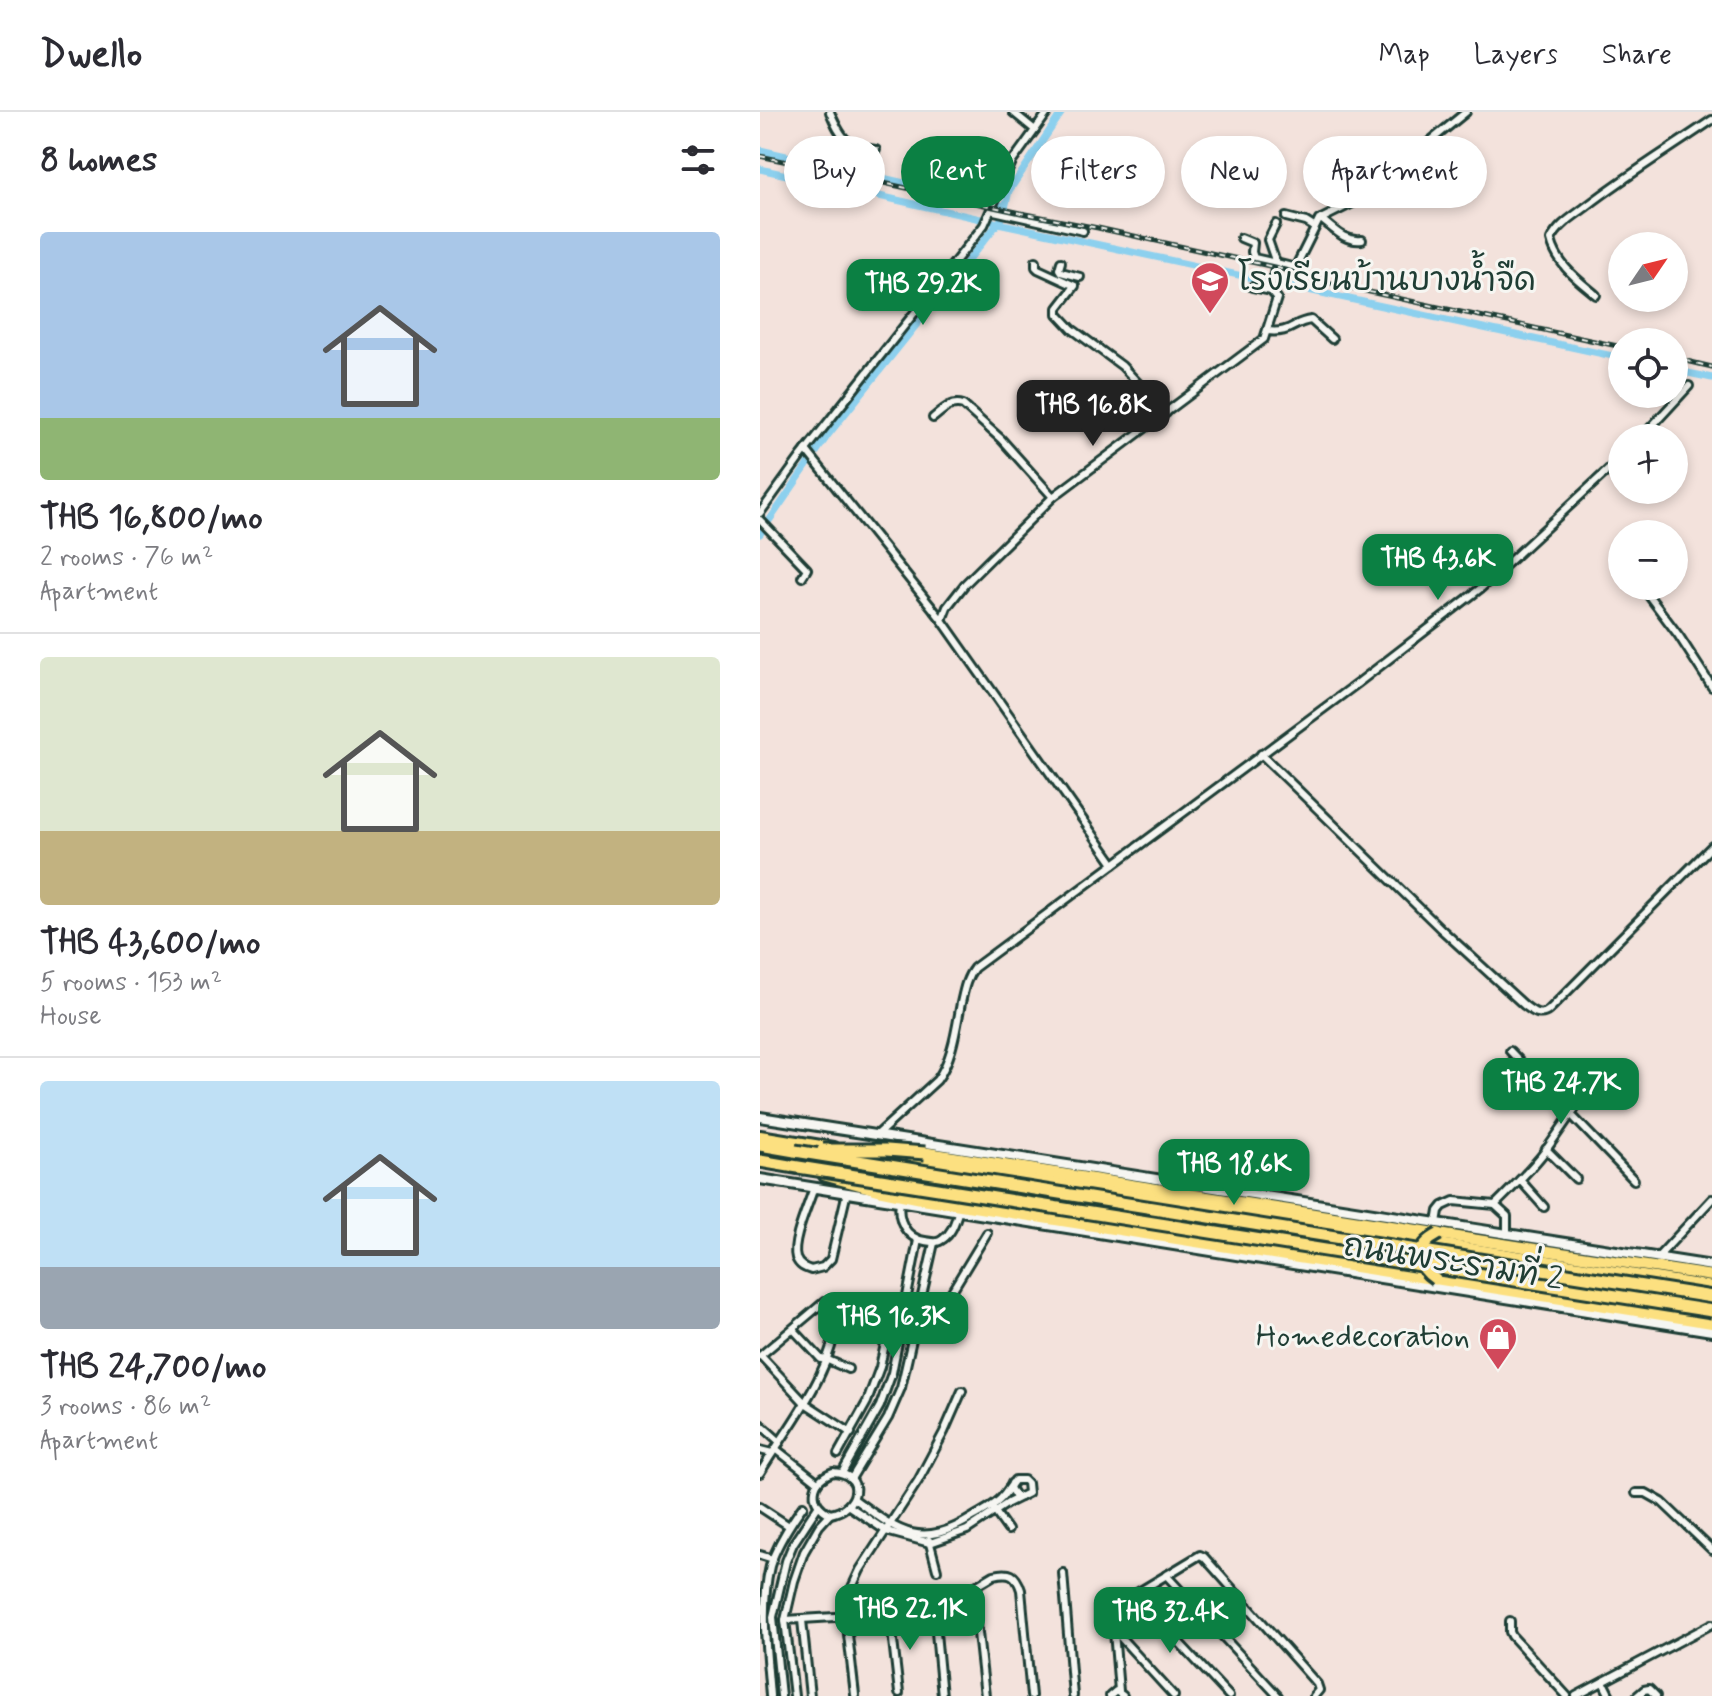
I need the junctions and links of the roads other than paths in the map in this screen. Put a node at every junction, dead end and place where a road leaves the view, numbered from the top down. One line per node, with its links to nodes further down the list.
1 (830, 112): 7 (street)
2 (1013, 112): 6 (street)
3 (1048, 112): 6 (street)
4 (1466, 112): 10 (street)
5 (1712, 120): 24 (street)
6 (1035, 130): 31 (street)
7 (842, 136)
8 (994, 211): 13 (street)
9 (1286, 217): 12 (street)
10 (1321, 219): 12 (street); 15 (street)
11 (1276, 224): 18 (street)
12 (1314, 227): 18 (street)
13 (1083, 231)
14 (1241, 238): 18 (street)
15 (1362, 240)
16 (1036, 261): 21 (street)
17 (1061, 262): 20 (street)
18 (1276, 263): 23 (street)
19 (1080, 268): 20 (street)
20 (1080, 277): 21 (street)
21 (1075, 286): 28 (street)
22 (1252, 287): 23 (street)
23 (1271, 288): 25 (street)
24 (1596, 295)
25 (1267, 331): 26 (street); 28 (street)
26 (1332, 339)
27 (1689, 386): 30 (street)
28 (1166, 413): 33 (street)
29 (933, 418): 33 (street)
30 (1654, 424)
31 (807, 451): 34 (street); 38 (street)
32 (1608, 470): 40 (street)
33 (1053, 497): 38 (street)
34 (760, 513)
35 (760, 521): 36 (street)
36 (802, 577)
37 (1652, 600): 39 (street)
38 (942, 620): 42 (street)
39 (1712, 687)
40 (1261, 754): 41 (street); 42 (street)
41 (1712, 846)
42 (1114, 864): 47 (street)
43 (1510, 1051): 45 (street)
44 (1594, 1084): 45 (street)
45 (1570, 1114): 50 (street); 57 (street)
46 (760, 1117): 47 (main road, ถนนพระรามที่ 2)
47 (877, 1135): 65 (main road, ถนนพระรามที่ 2)
48 (760, 1136): 71 (highway, ถนนพระรามที่ 2)
49 (760, 1145): 51 (highway)
50 (1546, 1149): 55 (street); 56 (street)
51 (795, 1151): 65 (highway, bridge); 73 (highway, bridge)
52 (760, 1159): 53 (highway); 76 (highway, ถนนพระรามที่ 2)
53 (792, 1166): 72 (highway, bridge); 76 (highway, bridge)
54 (760, 1179): 58 (main road, ถนนพระรามที่ 2)
55 (1576, 1179)
56 (1520, 1180): 62 (street); 63 (street)
57 (1634, 1180)
58 (814, 1187): 59 (main road, ถนนพระรามที่ 2); 59 (street)
59 (847, 1192): 61 (main road, ถนนพระรามที่ 2)
60 (1712, 1199): 70 (street)
61 (900, 1201): 64 (main road, ถนนพระรามที่ 2); 68 (street)
62 (1495, 1205): 65 (street); 67 (street)
63 (1544, 1207)
64 (959, 1210): 69 (street); 80 (main road, ถนนพระรามที่ 2)
65 (1438, 1229): 67 (main road, ถนนพระรามที่ 2); 71 (highway); 72 (highway, bridge)
66 (987, 1233): 78 (street)
67 (1507, 1235): 70 (main road, ถนนพระรามที่ 2)
68 (918, 1240): 69 (street); 92 (street)
69 (934, 1243): 78 (street)
70 (1657, 1258): 71 (main road, ถนนพระรามที่ 2)
71 (1712, 1277)
72 (1435, 1279): 76 (highway)
73 (1712, 1297)
74 (894, 1302): 87 (street)
75 (837, 1315): 77 (street); 79 (street); 82 (street)
76 (1710, 1317)
77 (859, 1319)
78 (917, 1322): 93 (street)
79 (793, 1329): 81 (street); 82 (street)
80 (1712, 1331)
81 (760, 1356): 85 (street)
82 (828, 1360): 83 (street); 85 (street)
83 (848, 1369)
84 (962, 1391): 105 (street)
85 (805, 1403): 87 (street); 88 (street)
86 (760, 1424): 88 (street)
87 (851, 1433): 90 (street)
88 (776, 1448): 89 (street); 91 (street); 94 (street)
89 (760, 1450)
90 (838, 1454)
91 (760, 1473)
92 (842, 1473): 93 (street); 94 (street)
93 (851, 1479): 98 (street)
94 (818, 1482): 100 (street)
95 (1012, 1483): 97 (street); 97 (street); 102 (street)
96 (1636, 1493): 108 (street)
97 (1020, 1497): 102 (street)
98 (852, 1502): 103 (street); 105 (street)
99 (803, 1506): 104 (street)
100 (818, 1506): 103 (street); 131 (street)
101 (760, 1507): 104 (street)
102 (994, 1509): 106 (street); 107 (street)
103 (830, 1514): 120 (street)
104 (789, 1526): 110 (street)
105 (888, 1528): 107 (street); 116 (street)
106 (1008, 1530)
107 (929, 1540): 111 (street)
108 (1712, 1550)
109 (760, 1555): 110 (street)
110 (773, 1559): 123 (street)
111 (937, 1570)
112 (1063, 1573): 137 (street)
113 (1166, 1575): 115 (street); 141 (street); 142 (street)
114 (973, 1588): 117 (street); 135 (street); 136 (street)
115 (1134, 1594): 125 (street); 140 (street)
116 (847, 1598)
117 (934, 1611): 118 (street); 134 (street)
118 (890, 1614): 119 (street); 127 (street)
119 (846, 1617): 121 (street); 129 (street)
120 (785, 1620): 121 (street); 132 (street)
121 (802, 1620): 133 (street)
122 (1510, 1621): 143 (street)
123 (762, 1622): 130 (street)
124 (1712, 1624): 126 (street)
125 (1113, 1629): 128 (street); 139 (street)
126 (1599, 1684): 144 (street); 145 (street); 146 (street)
127 (899, 1693)
128 (1121, 1694): 138 (street)
129 (855, 1695)
130 (770, 1696)
131 (781, 1696)
132 (794, 1696)
133 (810, 1696)
134 (942, 1696)
135 (985, 1696)
136 (1031, 1696)
137 (1073, 1696)
138 (1110, 1696)
139 (1174, 1696)
140 (1229, 1696)
141 (1278, 1696)
142 (1314, 1696)
143 (1567, 1696)
144 (1576, 1696)
145 (1601, 1696)
146 (1610, 1696)
147 (1637, 1696): 148 (street)
148 (1656, 1696)

